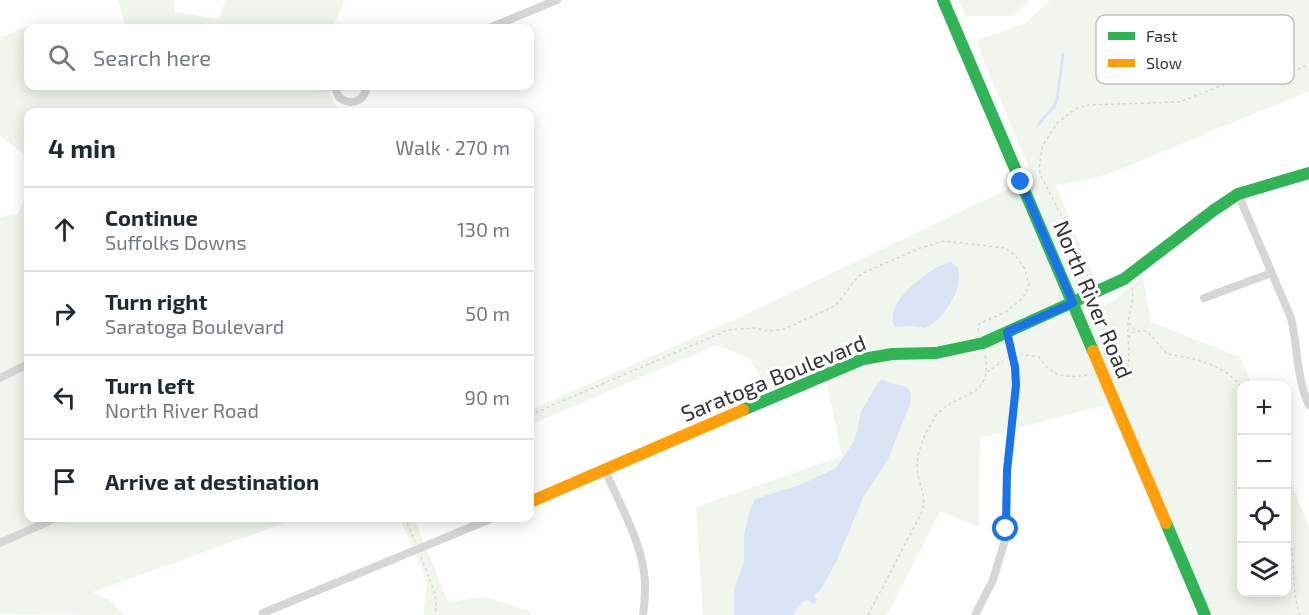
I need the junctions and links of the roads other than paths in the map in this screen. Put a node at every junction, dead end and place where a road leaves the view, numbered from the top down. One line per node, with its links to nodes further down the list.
1 (557, 0): 3 (street)
2 (943, 0): 10 (street, North River Road)
3 (499, 24)
4 (336, 90): 5 (street)
5 (366, 90)
6 (1309, 173): 7 (street, Saratoga Boulevard)
7 (1238, 194): 8 (street); 10 (street, Saratoga Boulevard)
8 (1271, 273): 9 (street); 14 (street)
9 (1204, 298)
10 (1073, 303): 11 (street, Saratoga Boulevard); 23 (street, North River Road)
11 (1007, 332): 15 (street, Saratoga Boulevard); 22 (street)
12 (24, 366): 13 (street)
13 (0, 378)
14 (1309, 405)
15 (605, 470): 16 (street, Saratoga Boulevard); 21 (street)
16 (534, 500)
17 (47, 522): 19 (street)
18 (483, 522): 20 (street)
19 (0, 543)
20 (263, 613)
21 (643, 615)
22 (975, 615)
23 (1205, 615)

